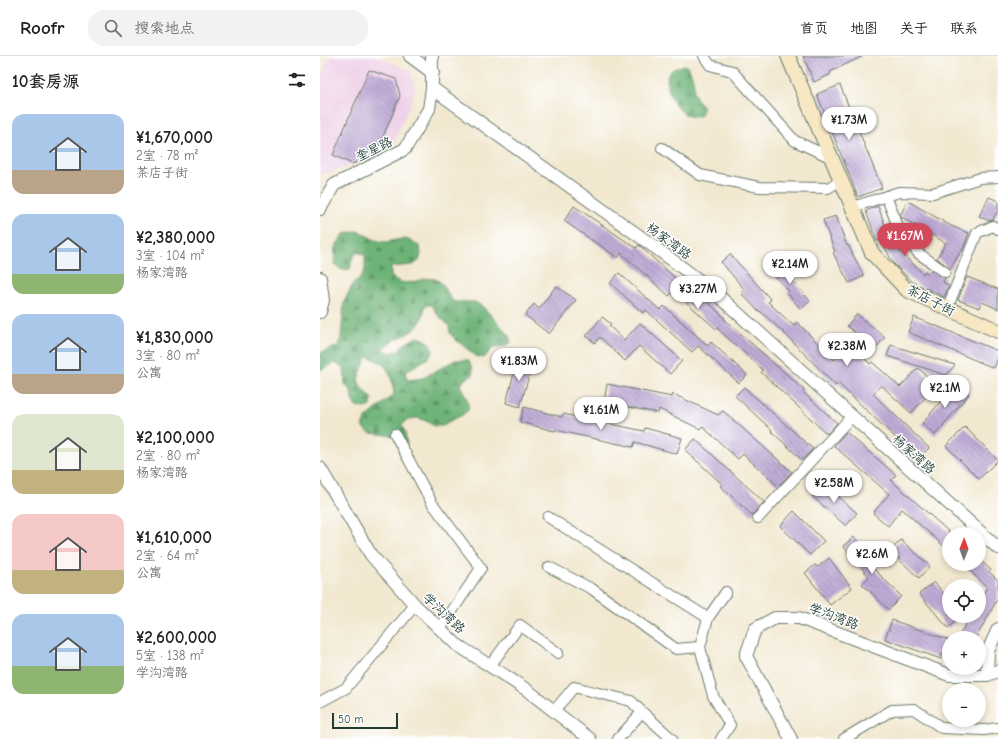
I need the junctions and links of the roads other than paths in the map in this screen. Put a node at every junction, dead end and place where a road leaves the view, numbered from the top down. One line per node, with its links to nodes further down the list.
1 (410, 56): 5 (street)
2 (432, 56): 5 (street, 奎星路)
3 (704, 56): 8 (street)
4 (788, 56): 8 (main road, 茶店子街)
5 (433, 73): 6 (street, 奎星路)
6 (432, 88): 13 (street, 奎星路); 20 (street, 杨家湾路)
7 (662, 148): 10 (street)
8 (832, 158): 10 (main road, 茶店子街)
9 (998, 177): 11 (street)
10 (841, 180): 12 (main road, 茶店子街)
11 (886, 196): 12 (street); 15 (street)
12 (853, 207): 17 (main road, 茶店子街)
13 (320, 209)
14 (998, 229): 17 (street)
15 (946, 272)
16 (320, 278): 18 (street)
17 (948, 309): 19 (main road, 茶店子街)
18 (320, 312)
19 (998, 331)
20 (852, 416): 24 (street); 25 (street, 杨家湾路)
21 (395, 434): 30 (street)
22 (320, 468): 28 (street, 学沟湾路)
23 (548, 517): 29 (street)
24 (758, 518)
25 (998, 548)
26 (549, 567): 32 (street)
27 (726, 592): 29 (street)
28 (415, 605): 30 (street, 学沟湾路); 36 (street)
29 (708, 618): 32 (street)
30 (440, 629): 34 (street, 学沟湾路)
31 (998, 629): 35 (street)
32 (700, 647): 44 (street)
33 (558, 653): 34 (street)
34 (490, 666): 37 (street, 学沟湾路)
35 (993, 673): 45 (street, 学沟湾路)
36 (320, 702)
37 (554, 712): 38 (street); 41 (street, 学沟湾路)
38 (642, 712): 42 (street); 43 (street)
39 (998, 728): 40 (street)
40 (986, 735): 46 (street)
41 (590, 739)
42 (618, 739)
43 (672, 739)
44 (721, 739)
45 (791, 739)
46 (844, 739)

